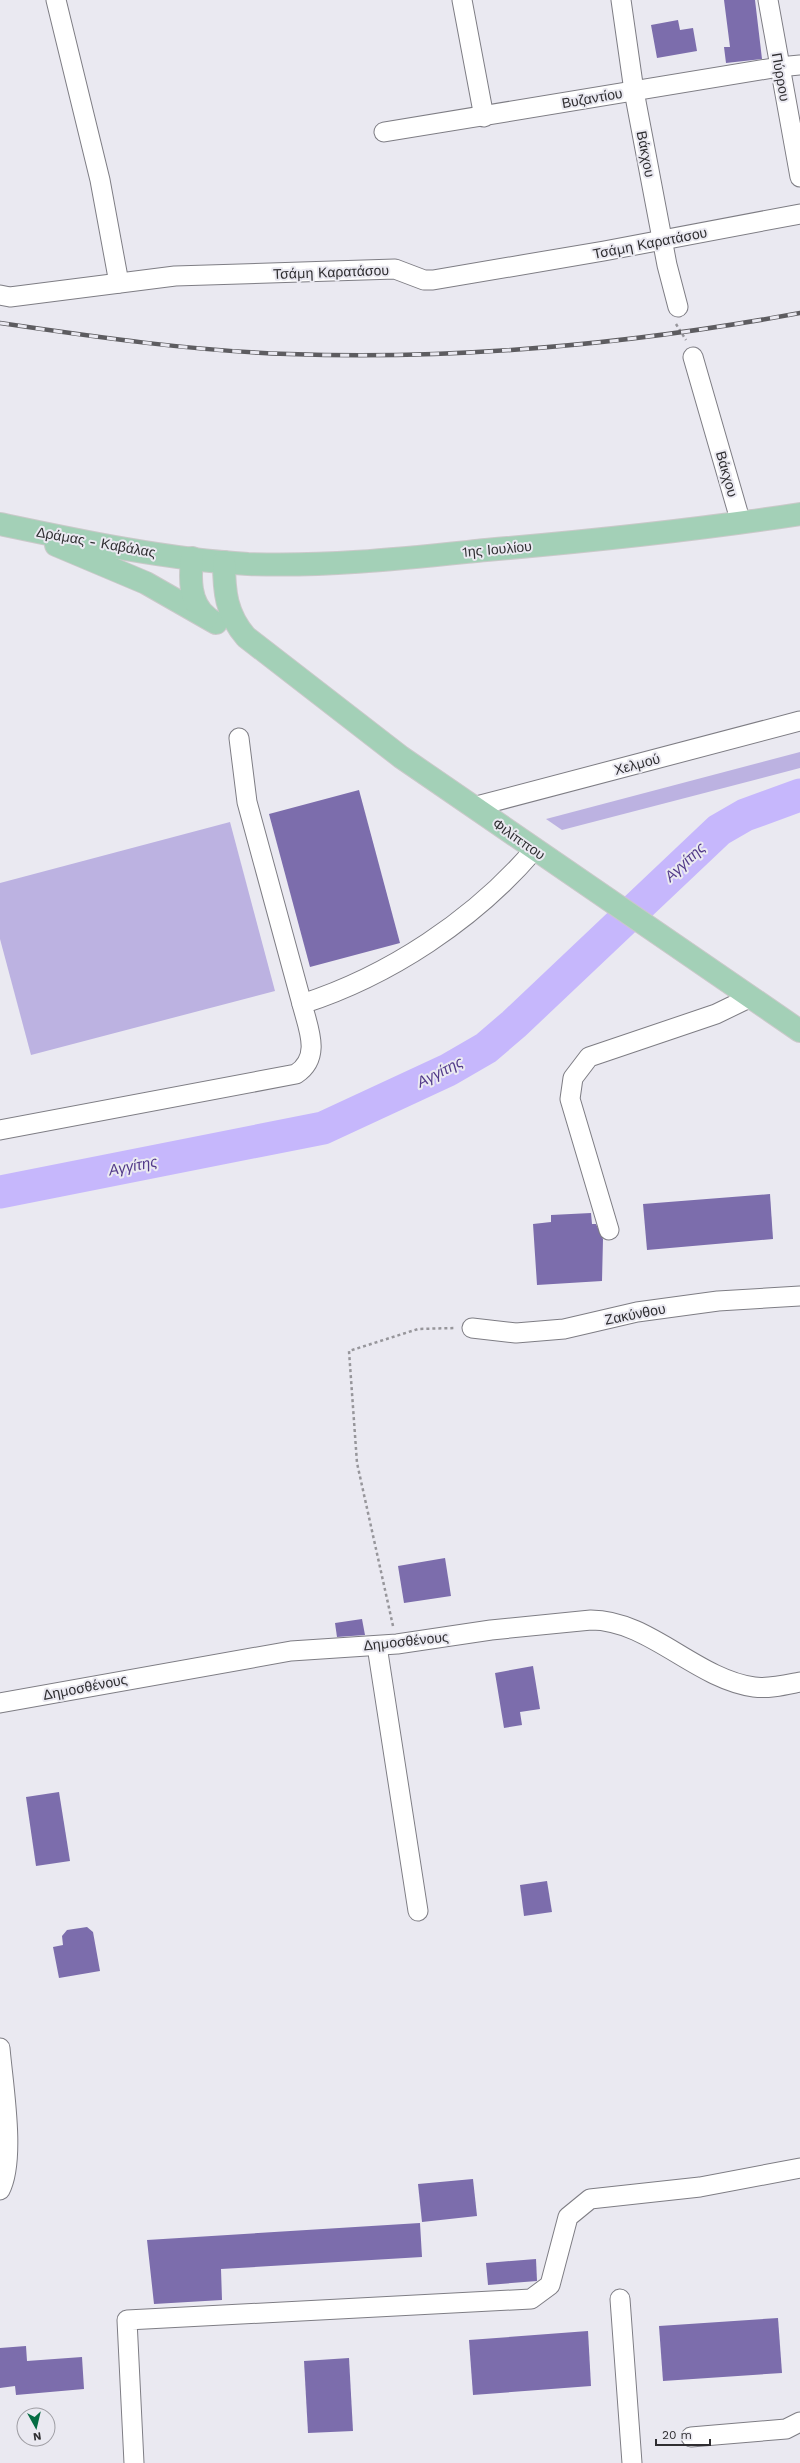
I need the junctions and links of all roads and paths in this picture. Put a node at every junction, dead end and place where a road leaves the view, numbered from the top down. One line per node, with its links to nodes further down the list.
1 (56, 0): 13 (street)
2 (462, 0): 8 (street)
3 (621, 0): 7 (street, Βάκχου)
4 (768, 0): 6 (street, Πύρρου)
5 (800, 65): 6 (street, Βυζαντίου)
6 (779, 67): 7 (street, Βυζαντίου); 10 (street, Πύρρου)
7 (634, 91): 8 (street, Βυζαντίου); 12 (street, Βάκχου)
8 (484, 117): 9 (street, Βυζαντίου)
9 (384, 132)
10 (800, 177)
11 (800, 214): 12 (street, Τσάμη Καρατάσου)
12 (662, 241): 13 (street, Τσάμη Καρατάσου); 15 (street, Βάκχου)
13 (119, 283): 14 (street, Τσάμη Καρατάσου)
14 (0, 295)
15 (678, 307): 16 (path)
16 (693, 357): 18 (street, Βάκχου)
17 (800, 514): 18 (main road, 1ης Ιουλίου)
18 (741, 523): 21 (main road, 1ης Ιουλίου)
19 (7, 526): 20 (main road, Δράμας - Καβάλας); 22 (main road)
20 (192, 558): 21 (main road, 1ης Ιουλίου); 22 (main road, Φιλίππου)
21 (224, 562): 23 (main road, Φιλίππου)
22 (216, 623): 23 (main road, Φιλίππου)
23 (246, 637): 26 (main road, Φιλίππου)
24 (800, 721): 26 (street, Χελμού)
25 (239, 738): 29 (street)
26 (473, 807): 27 (main road, Φιλίππου)
27 (534, 850): 28 (main road, Φιλίππου); 29 (street)
28 (749, 998): 30 (main road, Φιλίππου); 32 (street)
29 (302, 1004): 31 (street)
30 (800, 1031)
31 (0, 1130)
32 (610, 1230)
33 (800, 1296): 34 (street, Ζακύνθου)
34 (472, 1328): 35 (path)
35 (397, 1644): 36 (street, Δημοσθένους); 37 (street, Δημοσθένους)
36 (377, 1646): 38 (street, Δημοσθένους); 39 (street)
37 (800, 1682)
38 (0, 1703)
39 (418, 1911)
40 (0, 2048): 42 (street)
41 (800, 2168): 46 (street)
42 (0, 2190)
43 (620, 2299): 47 (street)
44 (800, 2422): 45 (street)
45 (691, 2437)
46 (134, 2463)
47 (632, 2463)

